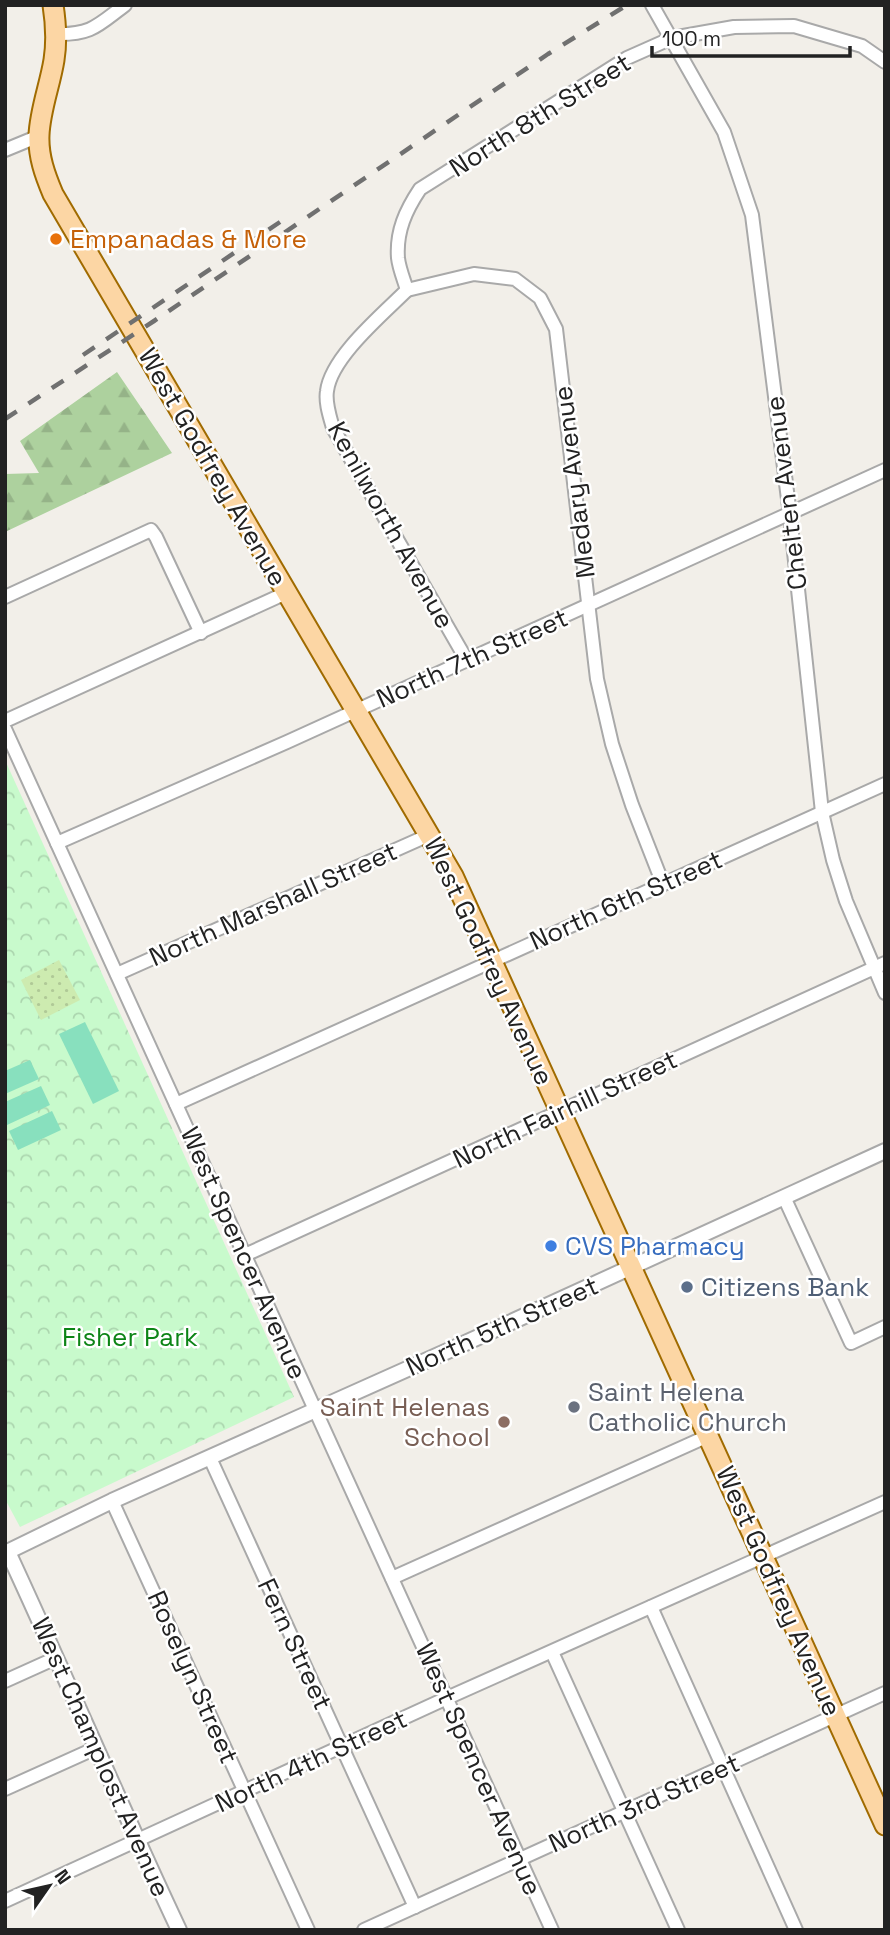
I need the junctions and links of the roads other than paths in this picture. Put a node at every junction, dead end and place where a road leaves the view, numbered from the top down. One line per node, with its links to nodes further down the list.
1 (53, 5): 4 (main road, West Godfrey Avenue)
2 (125, 5): 4 (street)
3 (652, 5): 5 (street, Chelten Avenue)
4 (56, 34): 7 (main road, West Godfrey Avenue)
5 (672, 38): 6 (street, North 8th Street); 9 (street, North 8th Street); 11 (street, Chelten Avenue)
6 (885, 62)
7 (38, 136): 8 (street); 12 (main road, West Godfrey Avenue)
8 (5, 150)
9 (407, 290): 14 (street, Medary Avenue); 16 (street, Kenilworth Avenue)
10 (885, 470): 11 (street, North 7th Street)
11 (790, 515): 14 (street, North 7th Street); 21 (street, Chelten Avenue)
12 (286, 593): 15 (street); 17 (main road, West Godfrey Avenue)
13 (5, 597): 15 (street)
14 (589, 606): 16 (street, North 7th Street); 24 (street, Medary Avenue)
15 (201, 633): 18 (street)
16 (466, 659): 17 (street, North 7th Street)
17 (356, 710): 22 (main road, West Godfrey Avenue); 23 (street, North 7th Street)
18 (5, 721)
19 (5, 729): 23 (street, West Spencer Avenue)
20 (885, 784): 21 (street, North 6th Street)
21 (822, 812): 24 (street, North 6th Street); 26 (street, Chelten Avenue)
22 (429, 835): 25 (main road, West Godfrey Avenue); 27 (street, North Marshall Street)
23 (57, 843): 27 (street, West Spencer Avenue)
24 (663, 884): 25 (street, North 6th Street)
25 (491, 960): 29 (street, North 6th Street); 30 (main road, West Godfrey Avenue)
26 (879, 966): 28 (street, Chelten Avenue); 30 (street, North Fairhill Street)
27 (117, 974): 29 (street, West Spencer Avenue)
28 (885, 993)
29 (176, 1104): 33 (street, West Spencer Avenue)
30 (559, 1111): 33 (street, North Fairhill Street); 34 (main road, West Godfrey Avenue)
31 (885, 1151): 32 (street, North 5th Street)
32 (784, 1197): 34 (street, North 5th Street); 35 (street)
33 (245, 1255): 36 (street, West Spencer Avenue)
34 (631, 1268): 36 (street, North 5th Street); 37 (main road, West Godfrey Avenue)
35 (885, 1327)
36 (316, 1411): 38 (street, North 5th Street); 43 (street, West Spencer Avenue)
37 (708, 1436): 42 (main road, West Godfrey Avenue); 43 (street)
38 (209, 1458): 39 (street, North 5th Street); 52 (street, Fern Street)
39 (113, 1502): 41 (street, North 5th Street); 55 (street, Roselyn Street)
40 (885, 1502): 42 (street, North 4th Street)
41 (6, 1551): 46 (street, West Champlost Avenue)
42 (763, 1557): 44 (street, North 4th Street); 50 (main road, West Godfrey Avenue)
43 (392, 1578): 49 (street, West Spencer Avenue)
44 (651, 1607): 45 (street, North 4th Street); 53 (street)
45 (552, 1652): 49 (street, North 4th Street); 56 (street)
46 (56, 1658): 47 (street); 51 (street, West Champlost Avenue)
47 (5, 1681)
48 (885, 1693): 50 (street, North 3rd Street)
49 (447, 1698): 52 (street, North 4th Street); 59 (street, West Spencer Avenue)
50 (835, 1716): 53 (street, North 3rd Street); 57 (main road, West Godfrey Avenue)
51 (96, 1748): 54 (street); 58 (street, West Champlost Avenue)
52 (342, 1748): 55 (street, North 4th Street); 61 (street, Fern Street)
53 (723, 1767): 56 (street, North 3rd Street); 67 (street)
54 (5, 1789)
55 (245, 1792): 58 (street, North 4th Street); 63 (street, Roselyn Street)
56 (625, 1812): 59 (street, North 3rd Street); 66 (street)
57 (885, 1825)
58 (137, 1840): 60 (street, North 4th Street); 62 (street, West Champlost Avenue)
59 (520, 1859): 61 (street, North 3rd Street); 65 (street, West Spencer Avenue)
60 (5, 1901)
61 (415, 1907): 64 (street, North 3rd Street)
62 (179, 1930)
63 (308, 1930)
64 (365, 1930)
65 (552, 1930)
66 (678, 1930)
67 (796, 1930)

